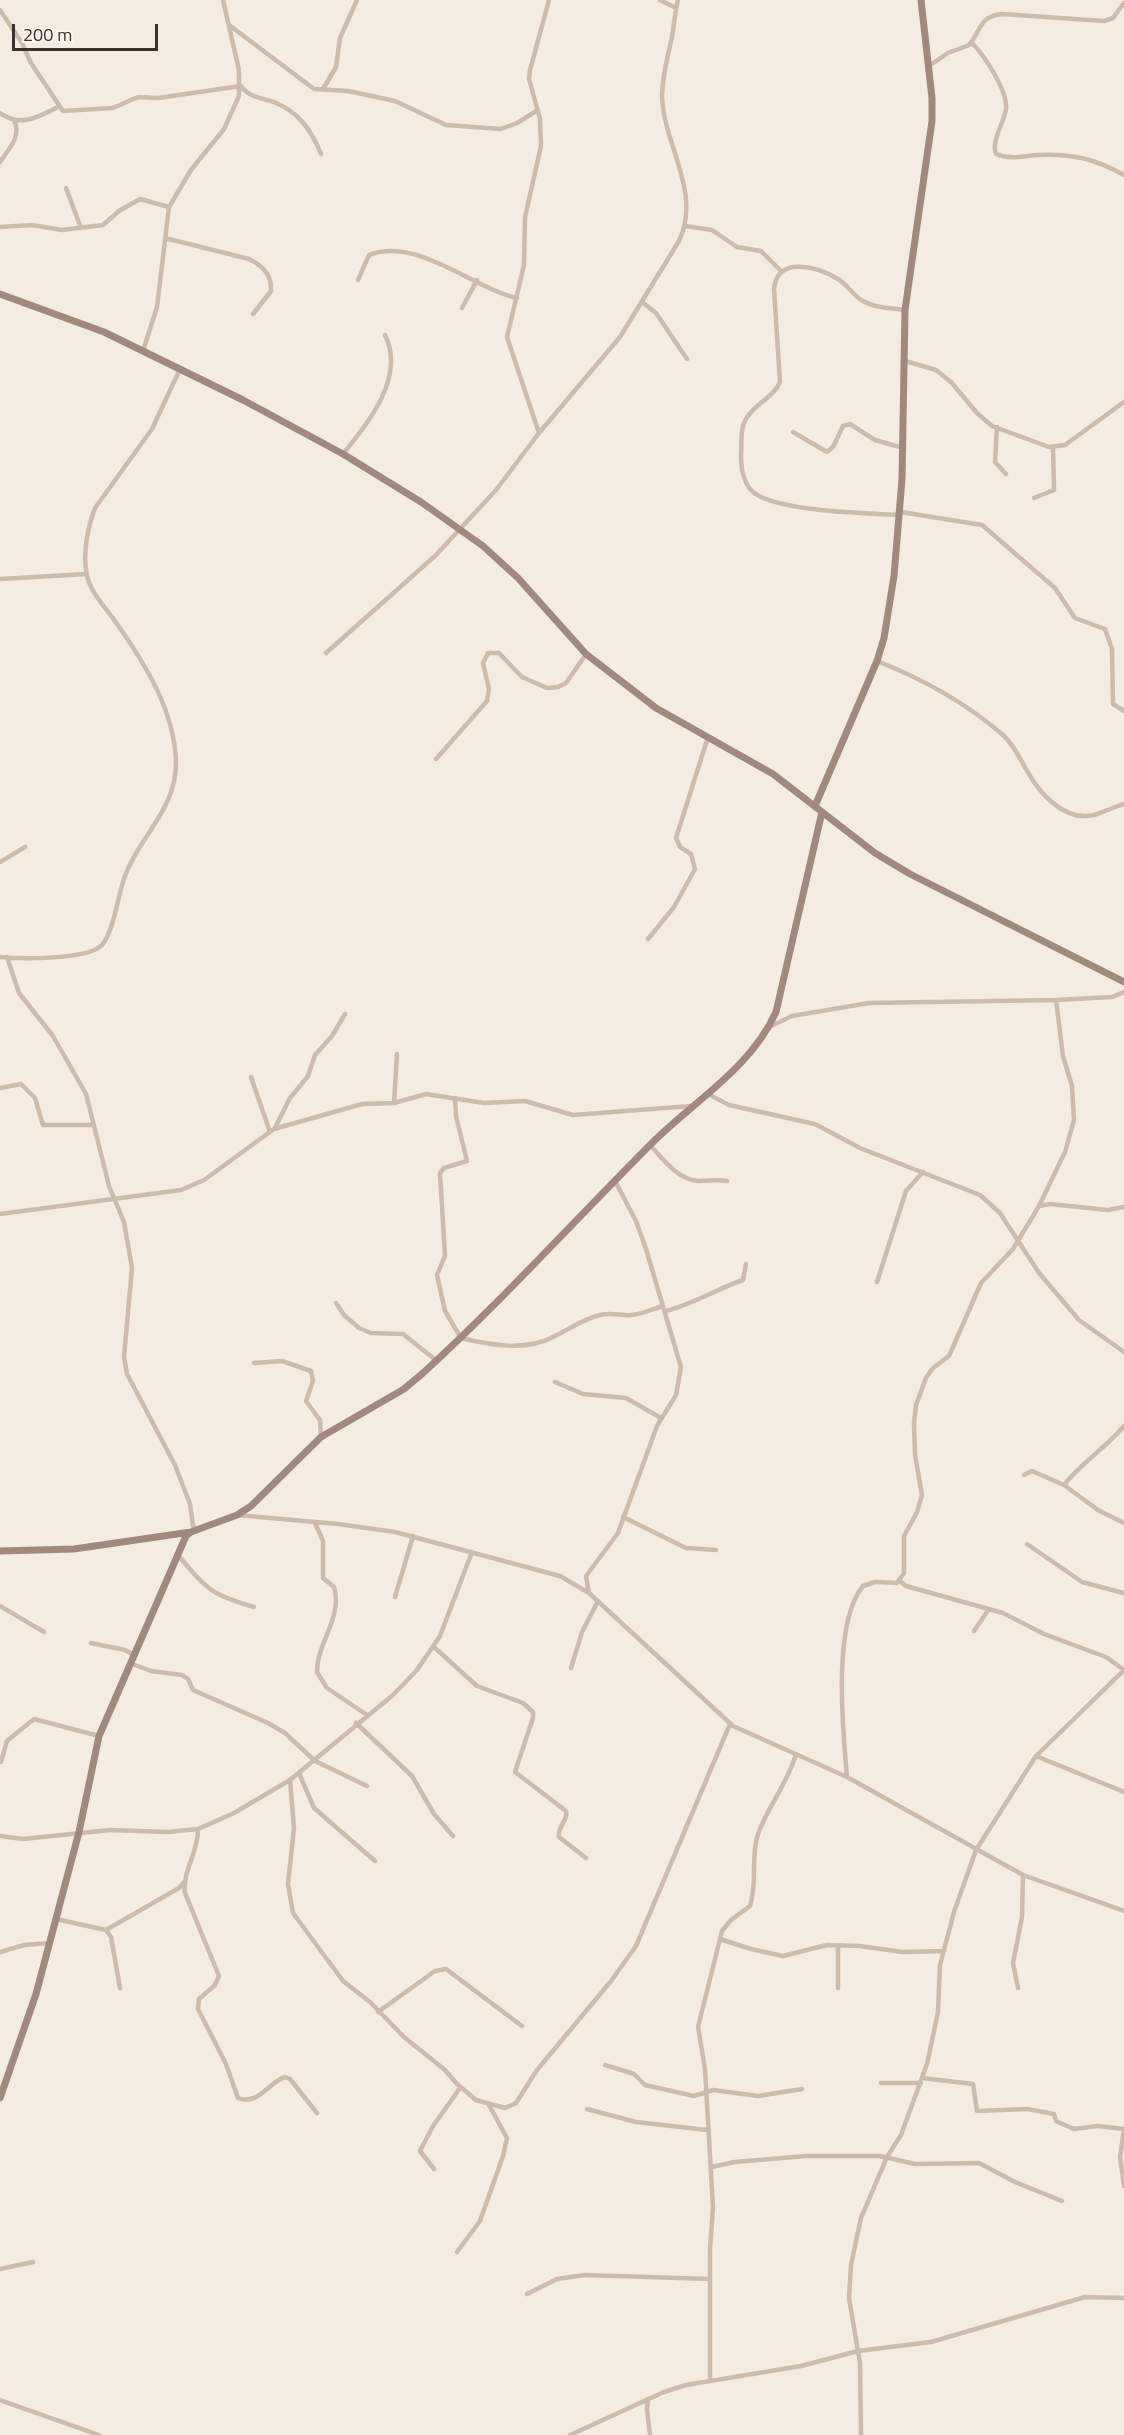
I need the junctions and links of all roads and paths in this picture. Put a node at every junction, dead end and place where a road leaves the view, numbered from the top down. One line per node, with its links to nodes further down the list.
1 (223, 0): 10 (street)
2 (357, 0): 14 (street)
3 (549, 0): 16 (street)
4 (660, 0): 8 (street)
5 (678, 0): 8 (street)
6 (921, 0): 12 (main road)
7 (1124, 3): 11 (street)
8 (676, 8): 24 (street)
9 (0, 10): 15 (street)
10 (228, 25): 13 (street); 14 (street)
11 (972, 43): 12 (street); 21 (street)
12 (929, 66): 35 (main road)
13 (241, 86): 15 (street); 19 (street); 23 (street)
14 (323, 89): 16 (street)
15 (58, 107): 18 (street)
16 (538, 110): 32 (street)
17 (0, 113): 18 (street)
18 (14, 120): 20 (street)
19 (321, 154)
20 (0, 162)
21 (1124, 175)
22 (66, 188): 26 (street)
23 (169, 207): 26 (street); 27 (street)
24 (686, 226): 28 (street); 33 (street)
25 (0, 227): 26 (street)
26 (81, 228)
27 (165, 238): 36 (street); 38 (street)
28 (781, 271): 35 (street); 51 (street)
29 (358, 280): 30 (street)
30 (477, 280): 32 (street); 34 (street)
31 (0, 294): 38 (main road)
32 (517, 298): 45 (street)
33 (642, 302): 39 (street); 45 (street)
34 (462, 308)
35 (905, 310): 40 (main road)
36 (253, 314)
37 (385, 335): 48 (street)
38 (143, 351): 41 (main road)
39 (687, 359)
40 (905, 361): 43 (street); 46 (main road)
41 (180, 369): 48 (main road); 53 (street)
42 (1124, 402): 47 (street)
43 (997, 427): 47 (street); 49 (street)
44 (793, 432): 46 (street)
45 (539, 433): 52 (street)
46 (903, 447): 51 (main road)
47 (1053, 447): 50 (street)
48 (343, 454): 52 (main road)
49 (1006, 474)
50 (1034, 498)
51 (900, 514): 57 (main road); 58 (street)
52 (460, 528): 55 (street); 56 (main road)
53 (86, 574): 54 (street); 68 (street)
54 (0, 579)
55 (326, 653)
56 (586, 654): 59 (main road); 60 (street)
57 (877, 661): 61 (street); 62 (main road)
58 (1124, 711)
59 (708, 737): 62 (main road); 66 (street)
60 (436, 759)
61 (1124, 804)
62 (815, 806): 63 (main road)
63 (822, 812): 69 (main road); 73 (main road)
64 (25, 847): 65 (street)
65 (0, 862)
66 (648, 939)
67 (0, 957): 68 (street)
68 (7, 957): 81 (street)
69 (1124, 982)
70 (1124, 992): 71 (street)
71 (1056, 1000): 73 (street); 88 (street)
72 (345, 1014): 82 (street)
73 (769, 1027): 77 (main road)
74 (397, 1054): 79 (street)
75 (251, 1077): 82 (street)
76 (0, 1088): 81 (street)
77 (708, 1094): 80 (main road); 84 (street)
78 (455, 1098): 79 (street); 80 (street); 96 (street)
79 (394, 1103): 82 (street)
80 (691, 1106): 83 (main road)
81 (94, 1125): 87 (street)
82 (272, 1131): 87 (street)
83 (650, 1144): 85 (main road); 86 (street)
84 (923, 1172): 91 (street); 93 (street)
85 (615, 1181): 95 (street); 96 (main road)
86 (727, 1181)
87 (113, 1198): 90 (street); 110 (street)
88 (1039, 1206): 89 (street); 91 (street)
89 (1124, 1206)
90 (0, 1214)
91 (1018, 1237): 97 (street); 117 (street)
92 (746, 1264): 95 (street)
93 (877, 1282)
94 (336, 1303): 98 (street)
95 (664, 1309): 96 (street); 101 (street)
96 (460, 1338): 98 (main road)
97 (1124, 1352)
98 (437, 1361): 103 (main road)
99 (254, 1363): 103 (street)
100 (555, 1382): 101 (street)
101 (661, 1418): 107 (street)
102 (1124, 1426): 105 (street)
103 (321, 1437): 106 (main road)
104 (1024, 1475): 105 (street)
105 (1064, 1485): 109 (street)
106 (237, 1515): 108 (street); 110 (main road)
107 (623, 1517): 113 (street); 118 (street)
108 (315, 1523): 111 (street); 133 (street)
109 (1124, 1523)
110 (195, 1531): 114 (main road); 116 (main road)
111 (413, 1536): 115 (street); 120 (street)
112 (1027, 1544): 119 (street)
113 (716, 1550)
114 (0, 1551)
115 (472, 1552): 118 (street); 128 (street)
116 (177, 1554): 123 (street); 129 (main road)
117 (900, 1581): 124 (street); 142 (street)
118 (590, 1593): 121 (street)
119 (1124, 1593)
120 (395, 1597)
121 (598, 1602): 131 (street); 135 (street)
122 (0, 1606): 126 (street)
123 (254, 1607)
124 (989, 1609): 125 (street); 132 (street)
125 (974, 1631)
126 (44, 1632)
127 (91, 1643): 129 (street)
128 (435, 1648): 133 (street); 151 (street)
129 (134, 1655): 130 (main road)
130 (130, 1663): 136 (main road); 139 (street)
131 (571, 1668)
132 (1124, 1670): 138 (street)
133 (367, 1715): 134 (street)
134 (356, 1723): 139 (street); 149 (street)
135 (730, 1724): 137 (street); 175 (street)
136 (99, 1736): 140 (street); 147 (main road)
137 (796, 1754): 142 (street); 158 (street)
138 (1036, 1756): 145 (street); 150 (street)
139 (315, 1761): 141 (street); 144 (street)
140 (2, 1762)
141 (299, 1773): 143 (street); 152 (street)
142 (847, 1778): 150 (street)
143 (290, 1780): 146 (street); 166 (street)
144 (367, 1786)
145 (1124, 1792)
146 (198, 1828): 147 (street); 154 (street)
147 (80, 1832): 148 (street); 156 (main road)
148 (0, 1836)
149 (453, 1836)
150 (976, 1850): 153 (street); 161 (street)
151 (586, 1858)
152 (375, 1861)
153 (1023, 1875): 155 (street); 165 (street)
154 (186, 1880): 157 (street); 177 (street)
155 (1124, 1911)
156 (56, 1919): 157 (street); 159 (main road)
157 (106, 1930): 163 (street)
158 (720, 1939): 160 (street); 173 (street)
159 (48, 1943): 162 (street); 174 (main road)
160 (838, 1945): 161 (street); 164 (street)
161 (944, 1951): 169 (street)
162 (0, 1952)
163 (120, 1988)
164 (838, 1988)
165 (1018, 1988)
166 (378, 2012): 167 (street); 171 (street)
167 (522, 2026)
168 (605, 2065): 173 (street)
169 (921, 2081): 170 (street); 179 (street); 180 (street)
170 (881, 2083)
171 (460, 2088): 175 (street); 182 (street)
172 (802, 2089): 173 (street)
173 (706, 2092): 178 (street)
174 (0, 2098)
175 (489, 2105): 185 (street)
176 (587, 2109): 178 (street)
177 (317, 2113)
178 (707, 2130): 181 (street)
179 (1124, 2130): 183 (street)
180 (887, 2157): 181 (street); 184 (street); 191 (street)
181 (711, 2168): 188 (street)
182 (434, 2169)
183 (1124, 2186)
184 (1062, 2201)
185 (457, 2252)
186 (33, 2262): 187 (street)
187 (0, 2269)
188 (710, 2279): 189 (street); 192 (street)
189 (527, 2294)
190 (1124, 2298): 191 (street)
191 (858, 2351): 192 (street); 198 (street)
192 (710, 2379): 193 (street)
193 (648, 2399): 196 (street); 197 (street)
194 (0, 2400): 195 (street)
195 (99, 2435)
196 (570, 2435)
197 (650, 2435)
198 (861, 2435)

